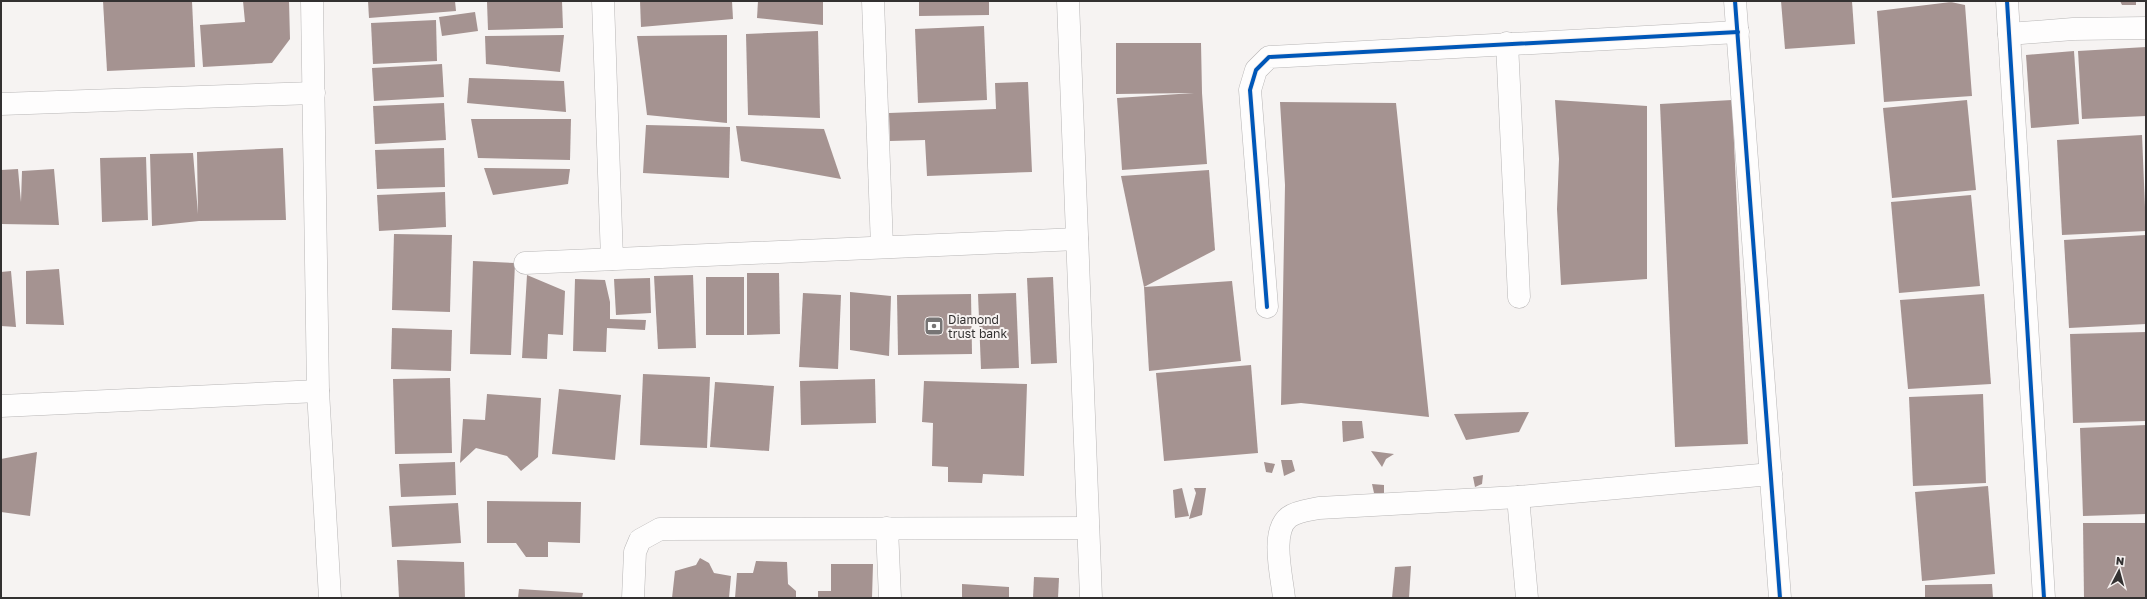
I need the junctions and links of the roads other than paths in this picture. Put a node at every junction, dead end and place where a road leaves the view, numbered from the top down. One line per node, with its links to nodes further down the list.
1 (312, 1): 11 (street)
2 (603, 1): 15 (street)
3 (873, 1): 14 (street)
4 (1068, 1): 13 (street)
5 (1735, 1): 8 (street)
6 (2007, 1): 9 (street)
7 (2146, 28): 9 (street)
8 (1738, 32): 10 (street); 21 (street)
9 (2009, 34): 32 (street)
10 (1507, 44): 17 (street); 18 (street)
11 (314, 93): 12 (street); 19 (street)
12 (1, 104)
13 (1077, 239): 14 (street); 24 (street)
14 (882, 247): 15 (street)
15 (612, 259): 16 (street)
16 (525, 263)
17 (1519, 297)
18 (1267, 307)
19 (318, 391): 20 (street); 25 (street)
20 (1, 406)
21 (1771, 474): 22 (street); 31 (street)
22 (1518, 497): 29 (street); 30 (street)
23 (887, 528): 24 (street); 26 (street); 27 (street)
24 (1088, 528): 28 (street)
25 (330, 598)
26 (633, 598)
27 (890, 598)
28 (1091, 598)
29 (1284, 598)
30 (1527, 598)
31 (1780, 598)
32 (2044, 598)

